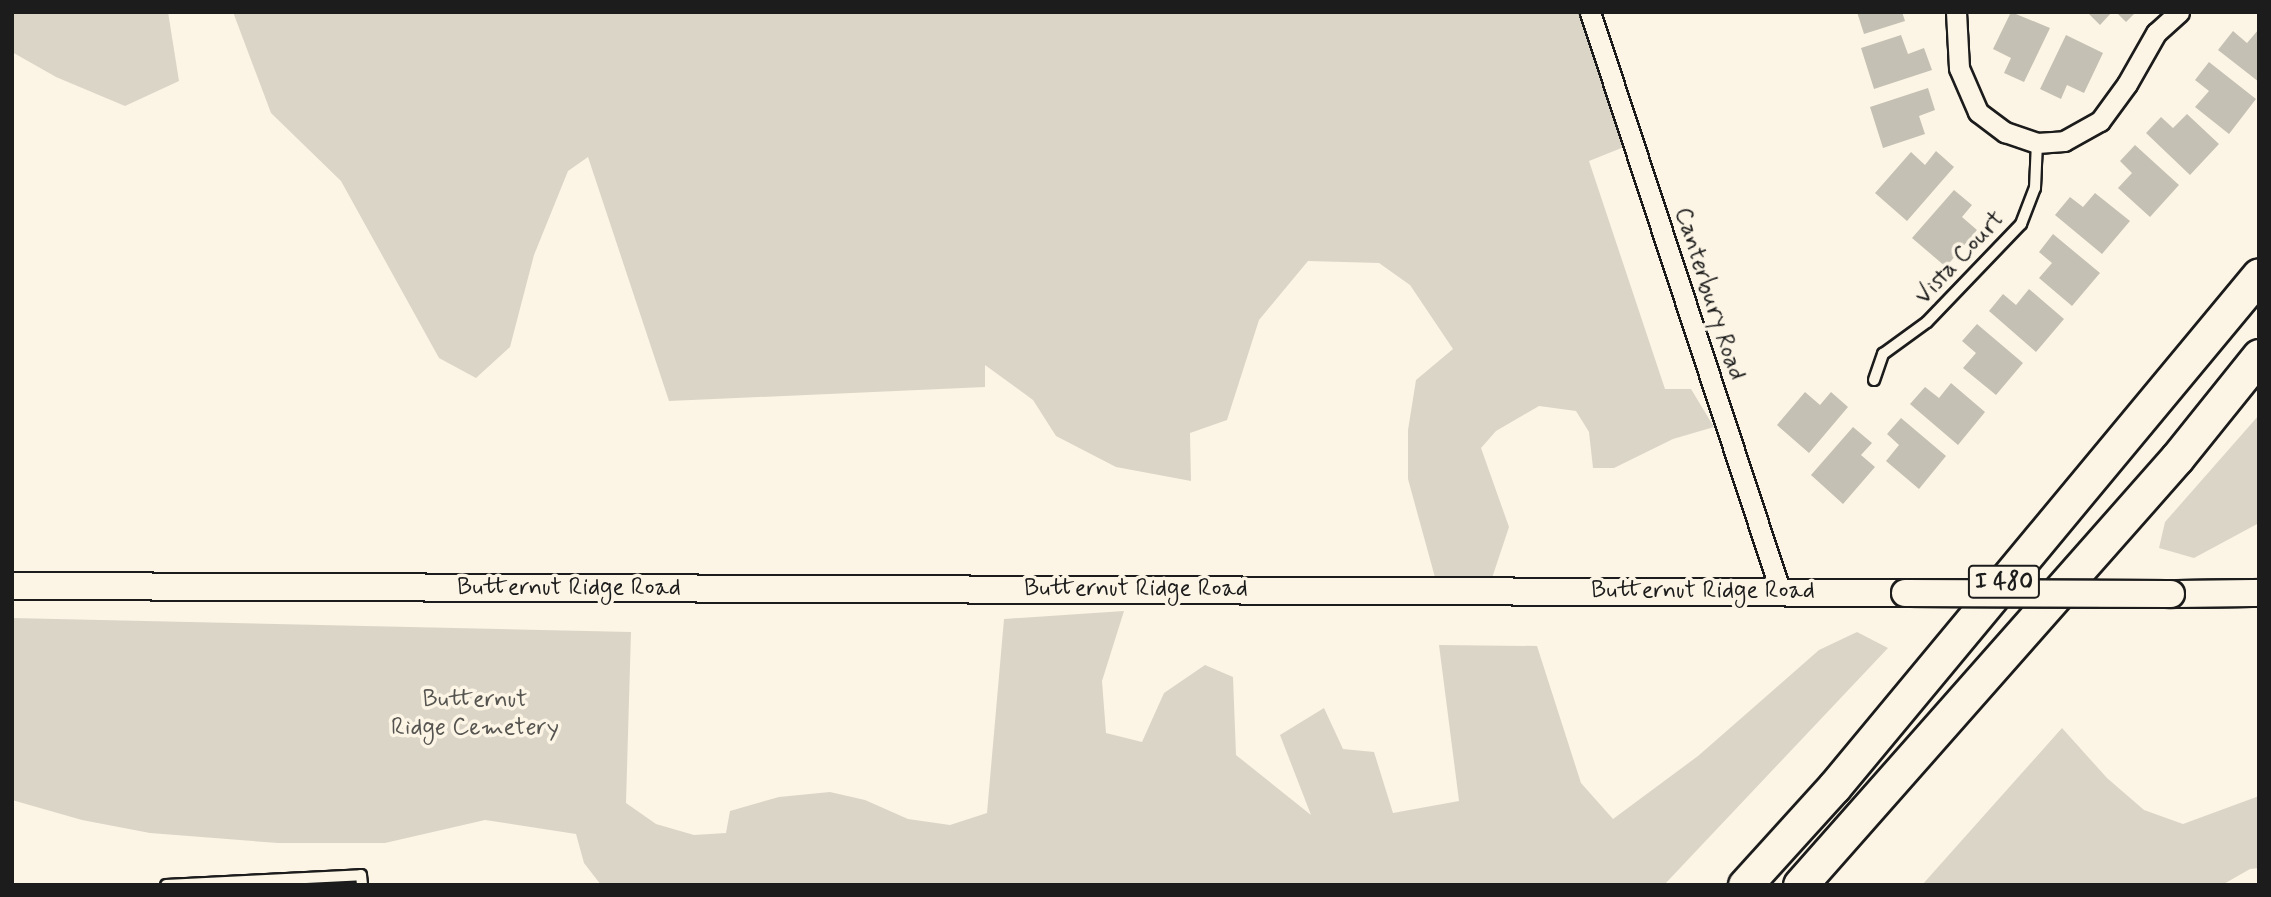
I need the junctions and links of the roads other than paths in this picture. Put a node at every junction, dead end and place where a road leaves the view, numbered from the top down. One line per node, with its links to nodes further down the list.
1 (1590, 12): 9 (street, Canterbury Road)
2 (1956, 12): 4 (street)
3 (2179, 12): 4 (street)
4 (2037, 143): 7 (lane, Vista Court)
5 (2259, 275): 13 (highway, I 480)
6 (2259, 356): 14 (highway, I 480)
7 (1874, 380)
8 (12, 586): 9 (street, Butternut Ridge Road)
9 (1780, 590): 10 (street, Butternut Ridge Road, bridge)
10 (2259, 593)
11 (166, 885): 12 (lane)
12 (362, 885)
13 (1745, 885)
14 (1800, 885)

